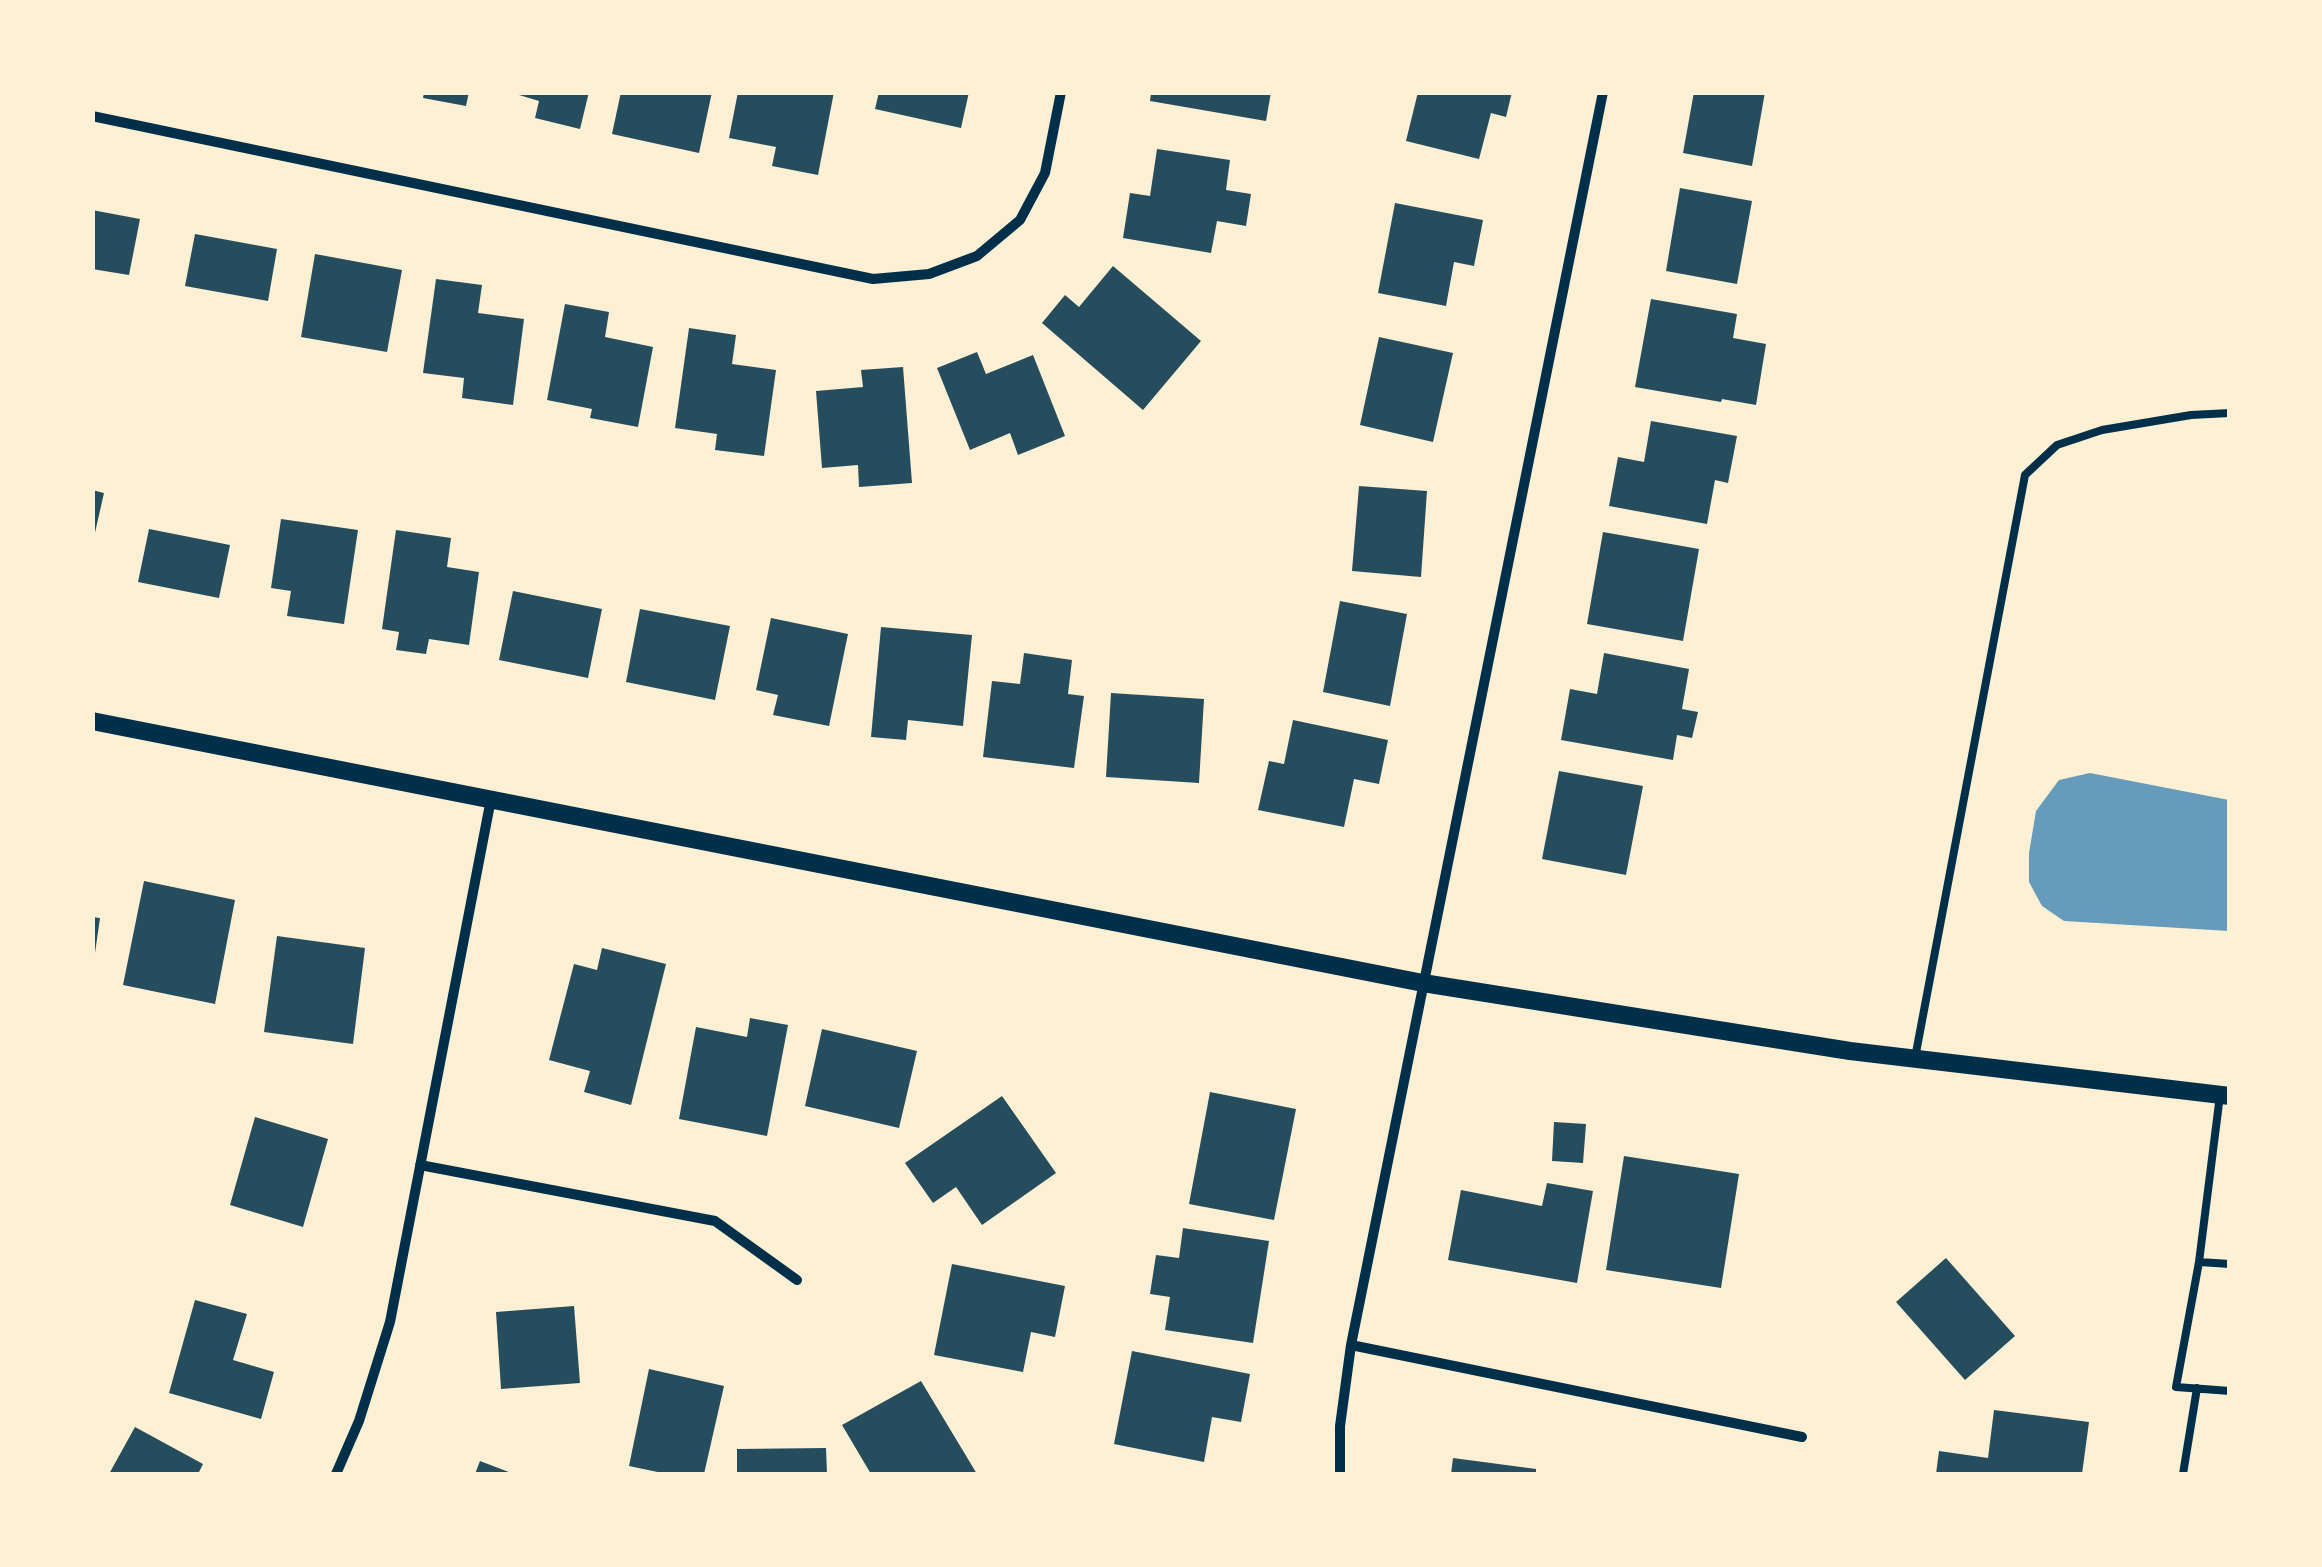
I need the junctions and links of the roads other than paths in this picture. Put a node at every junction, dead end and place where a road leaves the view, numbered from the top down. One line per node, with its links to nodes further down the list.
1 (1061, 92): 3 (street)
2 (1602, 92): 7 (street)
3 (92, 116)
4 (2230, 414): 8 (lane)
5 (92, 721): 6 (street)
6 (491, 800): 7 (street); 10 (street)
7 (1423, 982): 8 (street); 14 (street)
8 (1915, 1058): 9 (street)
9 (2225, 1095): 11 (lane)
10 (420, 1164): 13 (street); 18 (street)
11 (2199, 1262): 12 (lane); 15 (lane)
12 (2230, 1264)
13 (796, 1280)
14 (1352, 1345): 17 (street); 19 (street)
15 (2197, 1388): 16 (lane); 20 (lane)
16 (2230, 1391)
17 (1802, 1436)
18 (336, 1474)
19 (1340, 1474)
20 (2183, 1474)

